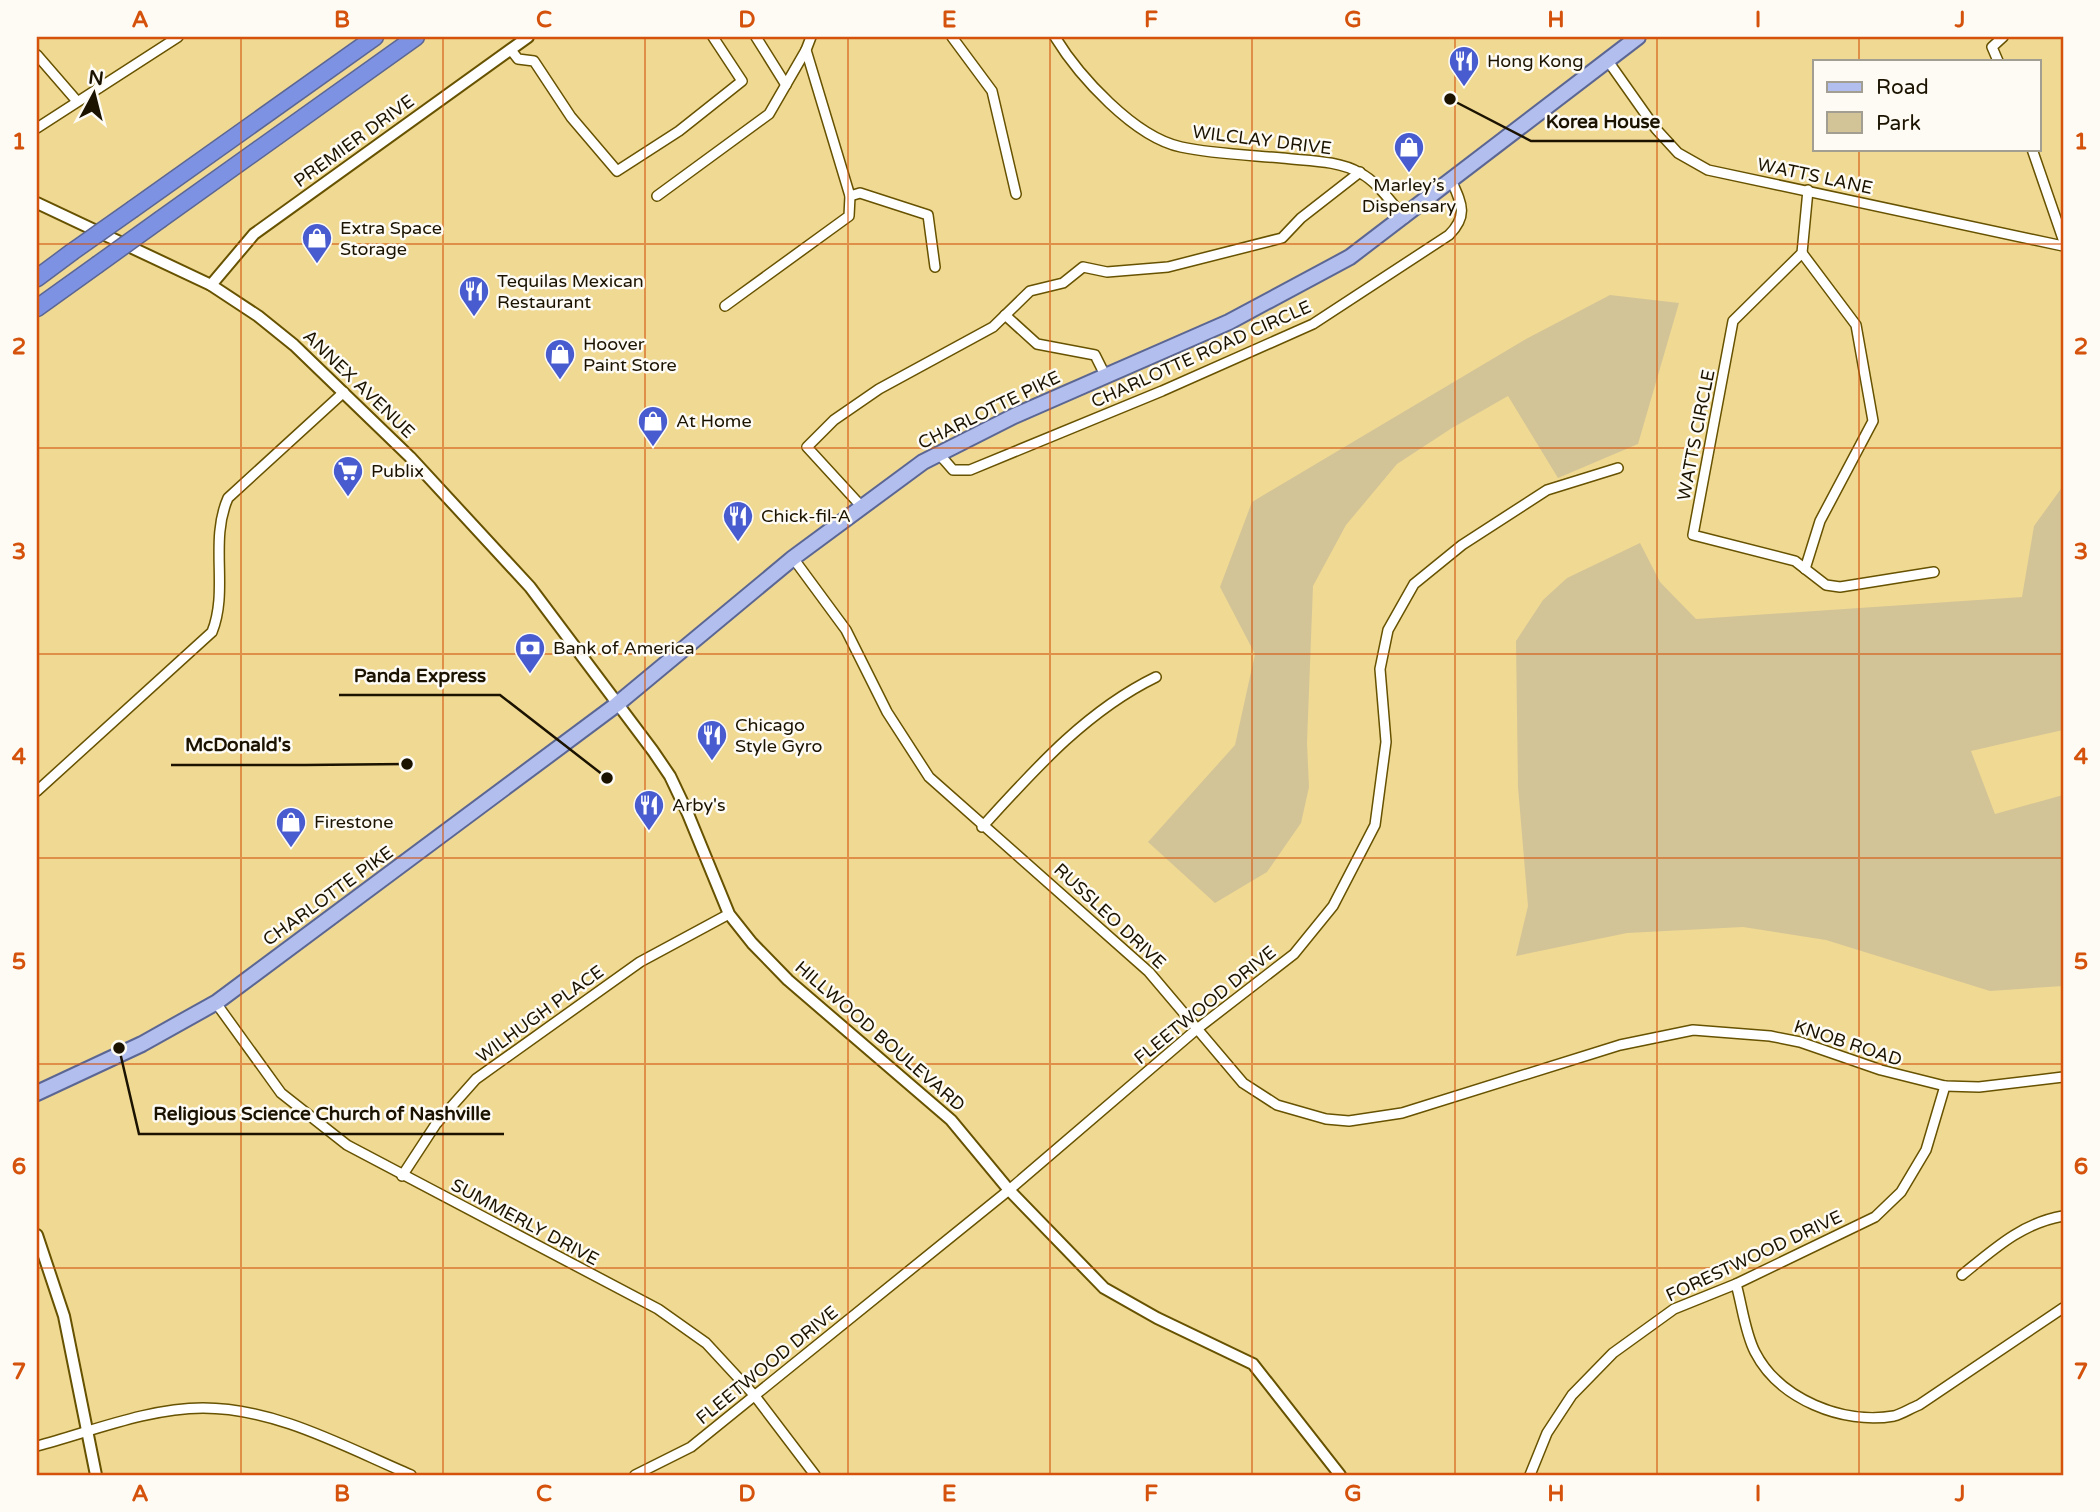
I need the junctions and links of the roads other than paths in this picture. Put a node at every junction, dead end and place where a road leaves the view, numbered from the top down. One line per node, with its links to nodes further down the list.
1 (178, 37): 18 (street)
2 (375, 37): 33 (highway, bridge)
3 (416, 37): 36 (highway, bridge)
4 (528, 37): 12 (street, PREMIER DRIVE)
5 (713, 37): 12 (street)
6 (756, 37): 17 (street)
7 (811, 37): 13 (street)
8 (952, 37): 24 (street)
9 (1055, 37): 21 (street, WILCLAY DRIVE)
10 (1638, 37): 16 (main road, CHARLOTTE PIKE)
11 (2003, 37): 15 (street)
12 (511, 50): 34 (street, PREMIER DRIVE)
13 (806, 50): 17 (street); 26 (street)
14 (37, 55): 18 (street)
15 (1998, 60)
16 (1608, 61): 22 (main road, CHARLOTTE PIKE); 23 (street, WATTS LANE)
17 (786, 85): 25 (street)
18 (76, 100): 19 (street)
19 (37, 128)
20 (2032, 150): 29 (street)
21 (1360, 172): 28 (street); 37 (street)
22 (1452, 182): 28 (main road, CHARLOTTE PIKE); 40 (street, CHARLOTTE ROAD CIRCLE)
23 (1808, 190): 30 (street, WATTS LANE); 31 (street)
24 (1016, 194)
25 (657, 196)
26 (850, 196): 32 (street); 35 (street)
27 (37, 203): 34 (street, ANNEX AVENUE)
28 (1405, 218): 38 (main road, CHARLOTTE PIKE)
29 (2063, 239)
30 (2063, 246)
31 (1802, 253): 44 (street); 44 (street, WATTS CIRCLE)
32 (935, 267)
33 (37, 278)
34 (211, 285): 39 (street, ANNEX AVENUE)
35 (725, 306)
36 (37, 308)
37 (1005, 315): 38 (street); 42 (street)
38 (1106, 377): 40 (main road, CHARLOTTE PIKE)
39 (344, 392): 47 (street, ANNEX AVENUE); 48 (street)
40 (939, 454): 42 (main road, CHARLOTTE PIKE)
41 (1618, 468): 52 (street, FLEETWOOD DRIVE)
42 (862, 507): 43 (main road, CHARLOTTE PIKE)
43 (793, 558): 47 (main road, CHARLOTTE PIKE); 49 (street, RUSSLEO DRIVE)
44 (1805, 569): 45 (street, WATTS CIRCLE)
45 (1934, 572)
46 (1156, 677): 49 (street)
47 (616, 705): 50 (street, HILLWOOD BOULEVARD); 51 (main road, CHARLOTTE PIKE)
48 (37, 791)
49 (982, 827): 52 (street, RUSSLEO DRIVE)
50 (729, 914): 57 (street, WILHUGH PLACE); 58 (street, HILLWOOD BOULEVARD)
51 (216, 1003): 56 (main road, CHARLOTTE PIKE); 57 (street, SUMMERLY DRIVE)
52 (1197, 1029): 54 (street, RUSSLEO DRIVE); 58 (street, FLEETWOOD DRIVE)
53 (2063, 1077): 55 (street, KNOB ROAD)
54 (1502, 1079): 55 (street, KNOB ROAD)
55 (1945, 1086): 62 (street, FORESTWOOD DRIVE)
56 (37, 1093)
57 (402, 1176): 64 (street, SUMMERLY DRIVE)
58 (1009, 1190): 64 (street, FLEETWOOD DRIVE); 71 (street, HILLWOOD BOULEVARD)
59 (2063, 1216): 61 (street)
60 (37, 1235): 65 (street)
61 (1962, 1275)
62 (1736, 1284): 63 (street); 72 (street, FORESTWOOD DRIVE)
63 (2063, 1308)
64 (755, 1396): 69 (street, FLEETWOOD DRIVE); 70 (street, SUMMERLY DRIVE)
65 (89, 1432): 66 (street); 67 (street); 68 (street)
66 (37, 1446)
67 (96, 1475)
68 (411, 1475)
69 (635, 1475)
70 (815, 1475)
71 (1340, 1475)
72 (1530, 1475)

